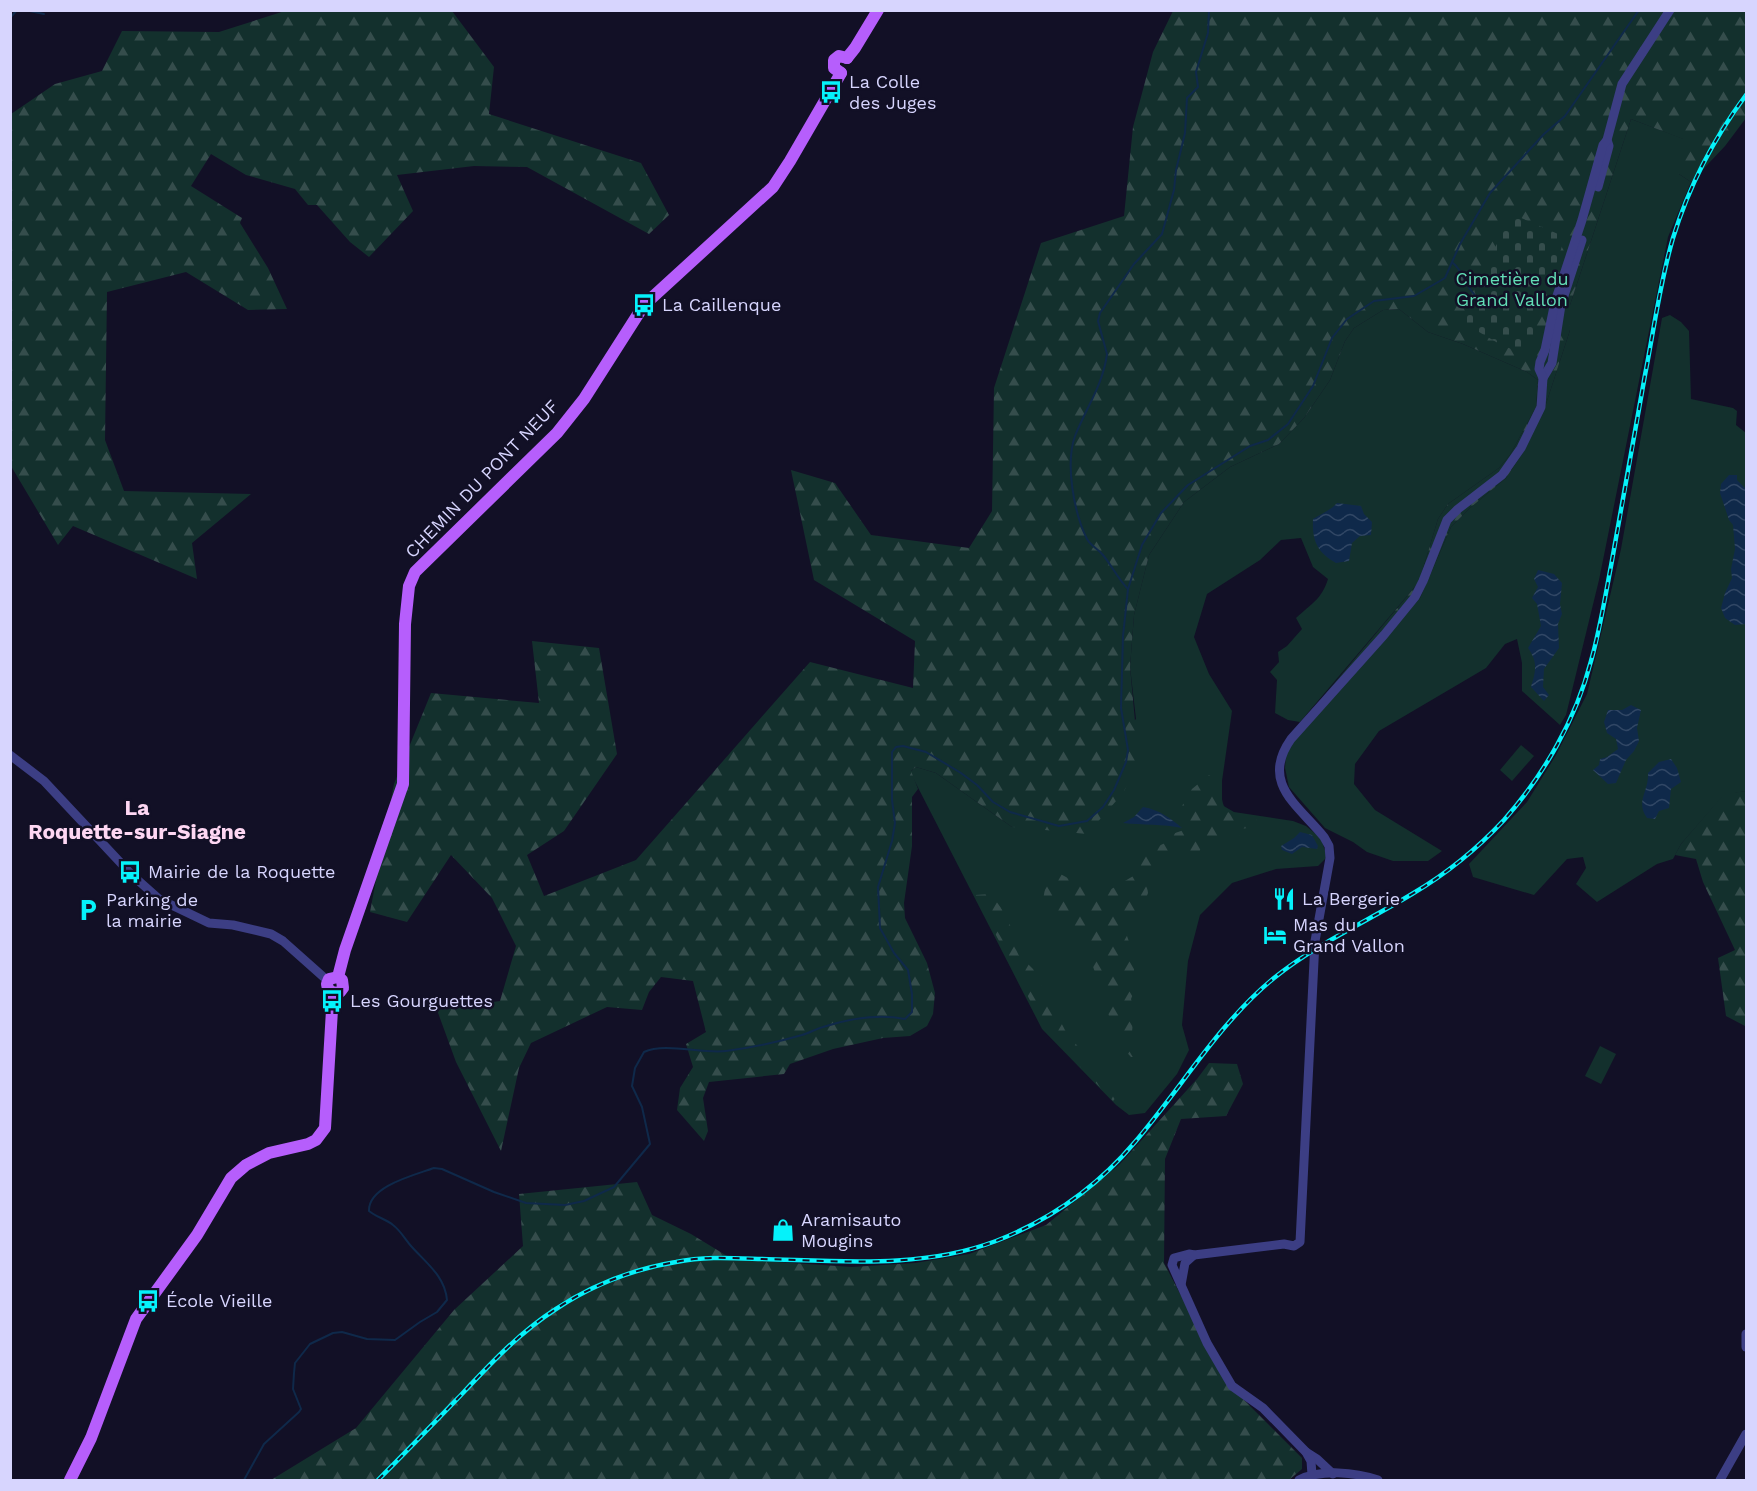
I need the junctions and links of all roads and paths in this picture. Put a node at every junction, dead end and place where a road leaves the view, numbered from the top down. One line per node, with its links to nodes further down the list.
1 (879, 10): 4 (main road, CHEMIN DU PONT NEUF)
2 (1670, 10): 5 (street)
3 (10, 755): 4 (street)
4 (333, 979): 13 (main road, CHEMIN DU PONT NEUF)
5 (1194, 1255): 6 (street); 6 (street)
6 (1181, 1285): 10 (street)
7 (1746, 1334): 8 (street)
8 (1746, 1347)
9 (1746, 1434): 16 (street)
10 (1306, 1452): 11 (street); 12 (street)
11 (1333, 1474): 12 (street); 15 (street)
12 (1311, 1475): 14 (street)
13 (70, 1480)
14 (1299, 1480)
15 (1378, 1480)
16 (1720, 1480)

